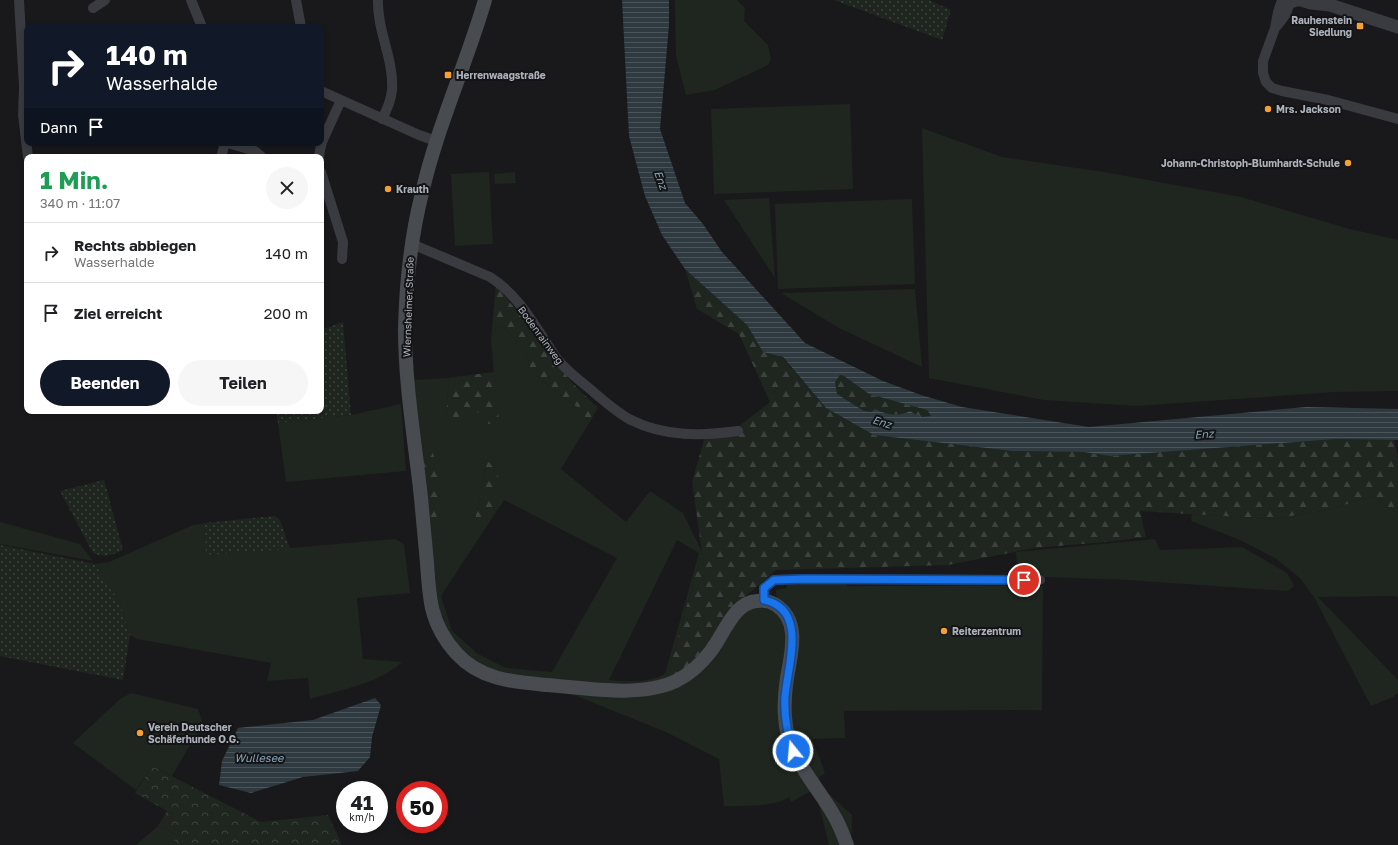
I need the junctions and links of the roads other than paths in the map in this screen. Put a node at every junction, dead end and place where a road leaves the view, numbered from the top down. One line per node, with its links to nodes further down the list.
1 (19, 0): 13 (street)
2 (105, 0): 9 (street)
3 (191, 0): 10 (street)
4 (296, 0): 11 (street)
5 (378, 0): 17 (street)
6 (485, 0): 21 (main road, Wiernsheimer Straße)
7 (1291, 0): 8 (street); 18 (street)
8 (1327, 2): 12 (street)
9 (94, 8)
10 (201, 24)
11 (300, 24)
12 (1398, 27)
13 (24, 86)
14 (24, 86): 19 (street)
15 (324, 93): 16 (street)
16 (341, 100): 17 (street); 20 (street)
17 (382, 119): 21 (street)
18 (1398, 119)
19 (24, 124)
20 (324, 138)
21 (436, 141): 25 (main road, Wiernsheimer Straße)
22 (238, 146): 23 (street)
23 (258, 154)
24 (324, 182): 26 (street)
25 (412, 244): 27 (street, Bodenrainweg); 29 (main road, Wiernsheimer Straße)
26 (342, 259)
27 (738, 431)
28 (1040, 580): 29 (street)
29 (764, 600): 30 (main road)
30 (847, 845)

